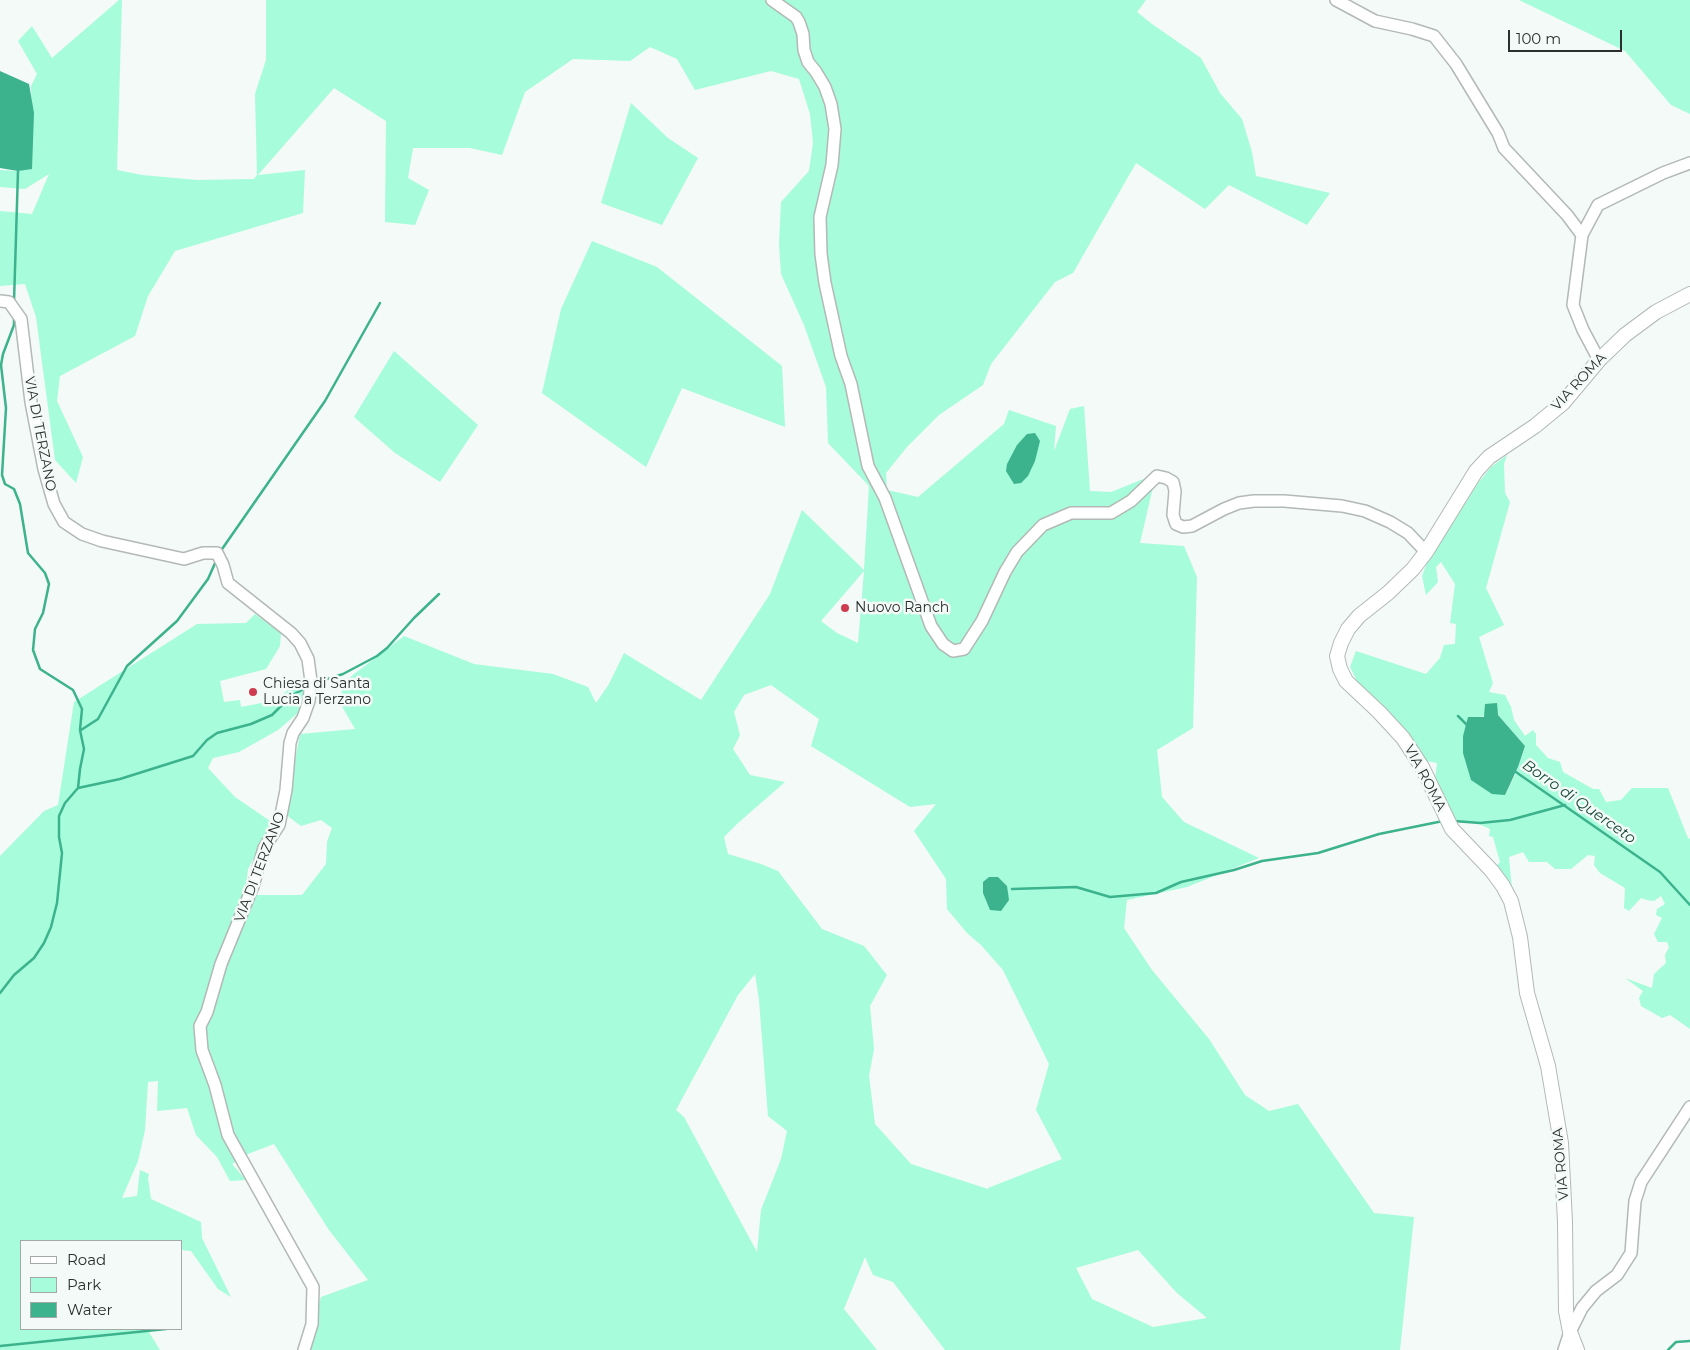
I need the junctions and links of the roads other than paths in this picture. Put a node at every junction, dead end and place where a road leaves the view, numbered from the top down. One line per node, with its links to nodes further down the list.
1 (772, 0): 8 (street)
2 (1336, 0): 4 (street)
3 (1690, 162): 4 (street)
4 (1582, 235): 7 (street)
5 (1690, 294): 7 (main road, VIA ROMA)
6 (0, 301): 11 (street, VIA DI TERZANO)
7 (1599, 360): 8 (main road, VIA ROMA)
8 (1426, 552): 10 (main road, VIA ROMA)
9 (1690, 1107): 10 (street)
10 (1570, 1332): 12 (street); 13 (main road, VIA ROMA)
11 (304, 1350)
12 (1564, 1350)
13 (1577, 1350)

